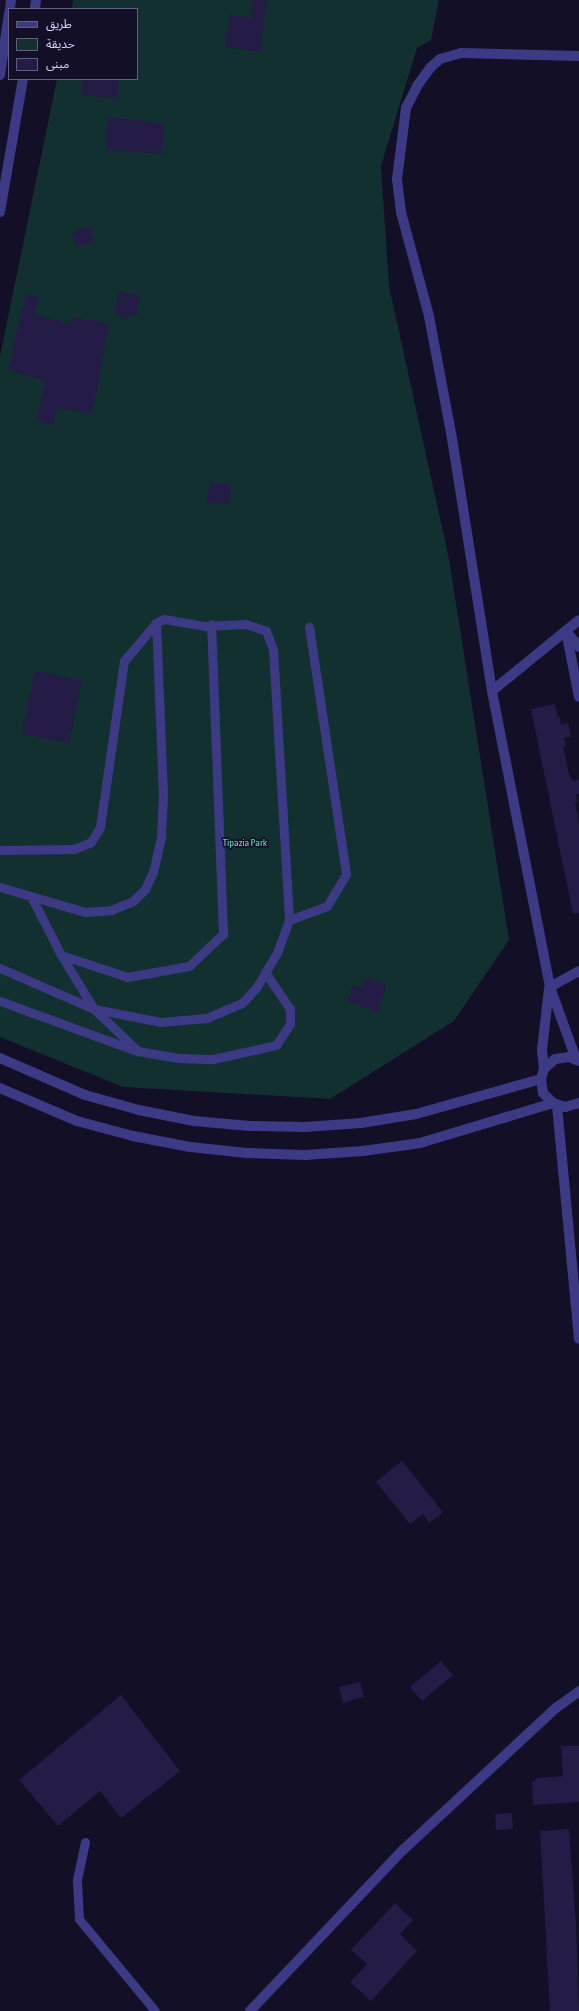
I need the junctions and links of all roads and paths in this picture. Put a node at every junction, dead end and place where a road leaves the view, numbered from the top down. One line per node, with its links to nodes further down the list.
1 (8, 20): 3 (street)
2 (579, 56): 12 (street)
3 (0, 75)
4 (23, 80): 5 (street)
5 (0, 212)
6 (579, 620): 10 (street)
7 (156, 623): 8 (lane); 14 (lane); 16 (lane)
8 (211, 624): 17 (lane); 18 (lane)
9 (309, 627): 17 (lane)
10 (566, 631): 11 (street); 12 (street); 13 (street)
11 (579, 648)
12 (492, 691): 22 (street)
13 (579, 697)
14 (0, 850)
15 (0, 887): 16 (lane)
16 (32, 898): 18 (lane)
17 (289, 920): 20 (lane)
18 (61, 955): 24 (lane)
19 (0, 968): 24 (lane)
20 (265, 972): 24 (lane); 25 (lane)
21 (579, 972): 22 (street)
22 (550, 987): 27 (street); 28 (street)
23 (0, 1001): 25 (lane)
24 (94, 1009): 25 (lane)
25 (138, 1051)
26 (0, 1058): 29 (street)
27 (578, 1060): 28 (street)
28 (544, 1069): 29 (street)
29 (540, 1079): 32 (street)
30 (0, 1088): 32 (street)
31 (579, 1103): 32 (street)
32 (555, 1104): 33 (street)
33 (579, 1339)
34 (579, 1691): 37 (street)
35 (85, 1842): 36 (lane)
36 (155, 2011)
37 (250, 2011)

